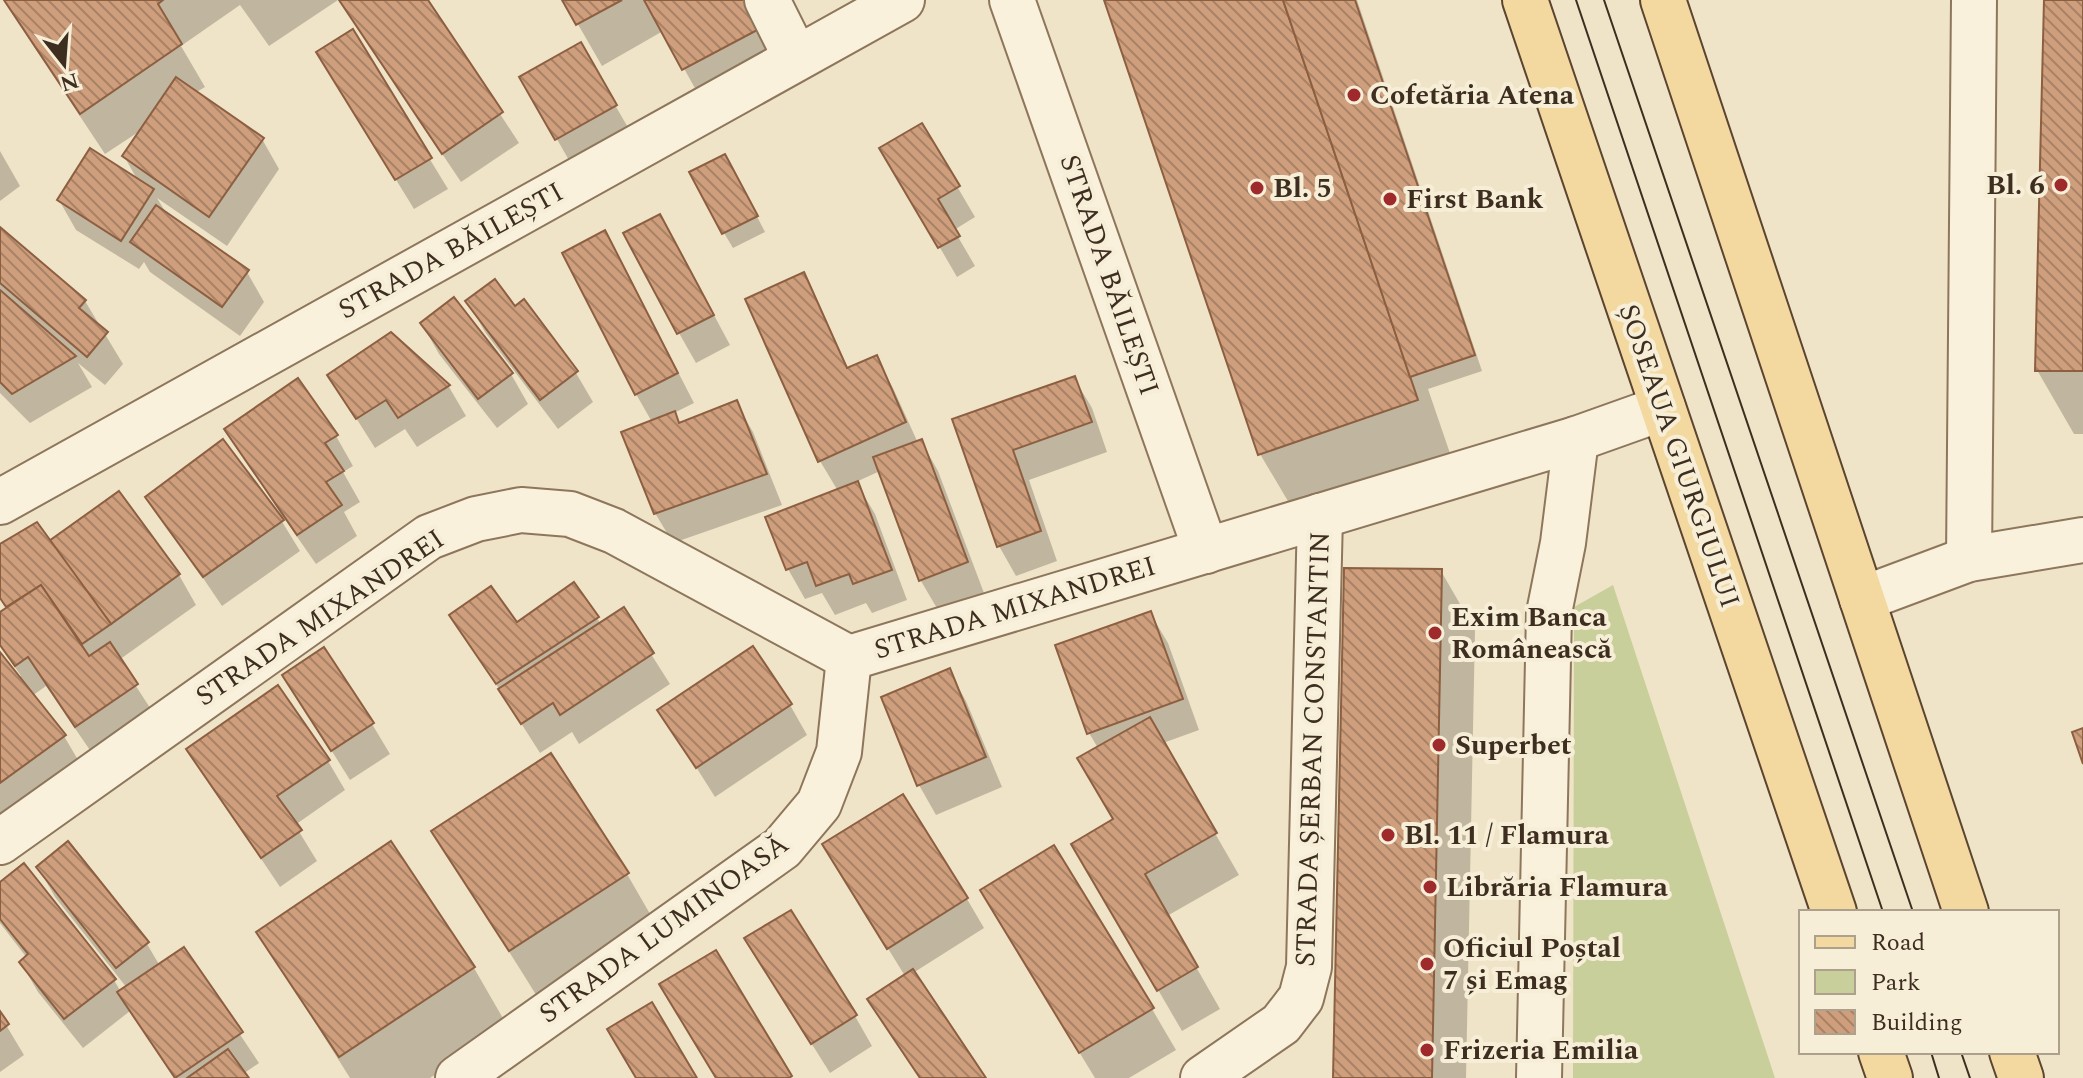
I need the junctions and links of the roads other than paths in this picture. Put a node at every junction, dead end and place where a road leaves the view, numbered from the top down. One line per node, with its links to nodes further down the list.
1 (767, 0): 7 (street)
2 (902, 0): 7 (street, STRADA BĂILEȘTI)
3 (1012, 0): 13 (street, STRADA BĂILEȘTI)
4 (1525, 0): 8 (main road, ȘOSEAUA GIURGIULUI)
5 (1663, 0): 15 (main road)
6 (1974, 0): 14 (street)
7 (796, 58): 10 (street, STRADA BĂILEȘTI)
8 (1663, 408): 9 (street, STRADA MIXANDREI); 18 (main road, ȘOSEAUA GIURGIULUI)
9 (1576, 439): 11 (street, STRADA MIXANDREI); 24 (street)
10 (0, 502)
11 (1320, 516): 13 (street, STRADA MIXANDREI); 23 (street, STRADA ȘERBAN CONSTANTIN)
12 (2083, 540): 14 (street)
13 (1206, 551): 16 (street, STRADA MIXANDREI)
14 (1969, 559): 15 (street)
15 (1862, 599): 19 (main road)
16 (849, 658): 17 (street, STRADA MIXANDREI); 22 (street, STRADA LUMINOASĂ)
17 (0, 842)
18 (1833, 910)
19 (1965, 910)
20 (1882, 1054): 25 (main road)
21 (2013, 1054): 26 (main road)
22 (458, 1078)
23 (1203, 1078)
24 (1539, 1078)
25 (1890, 1078)
26 (2021, 1078)

